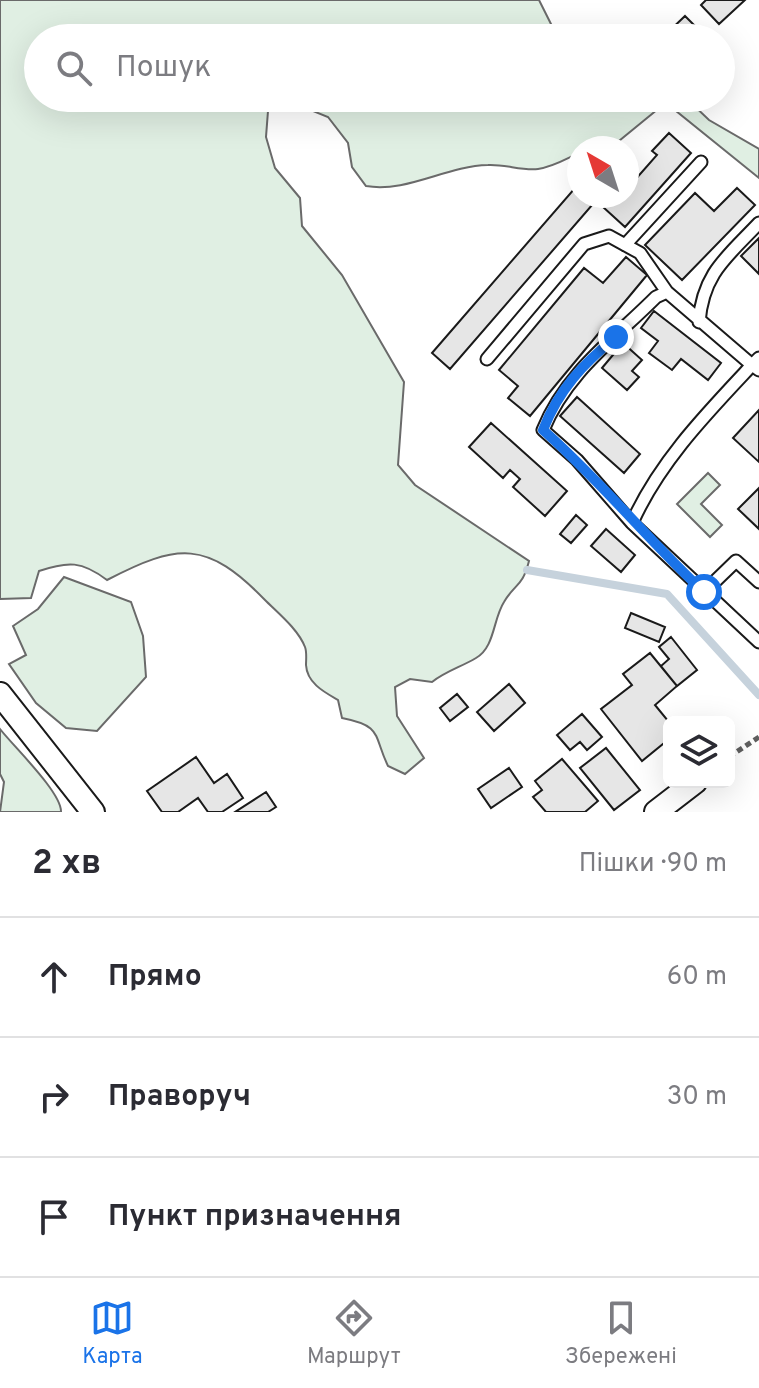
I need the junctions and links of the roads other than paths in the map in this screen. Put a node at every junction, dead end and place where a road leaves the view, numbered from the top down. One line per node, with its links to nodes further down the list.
1 (701, 162): 3 (lane)
2 (759, 223): 5 (lane)
3 (625, 245): 4 (lane); 6 (lane)
4 (667, 292): 5 (lane); 8 (lane)
5 (699, 322): 7 (lane)
6 (487, 359)
7 (757, 364): 8 (lane)
8 (632, 523): 10 (lane)
9 (759, 582): 10 (lane)
10 (704, 592): 11 (lane)
11 (757, 635)
12 (0, 694): 14 (street)
13 (687, 788): 15 (street)
14 (93, 812)
15 (656, 812)

